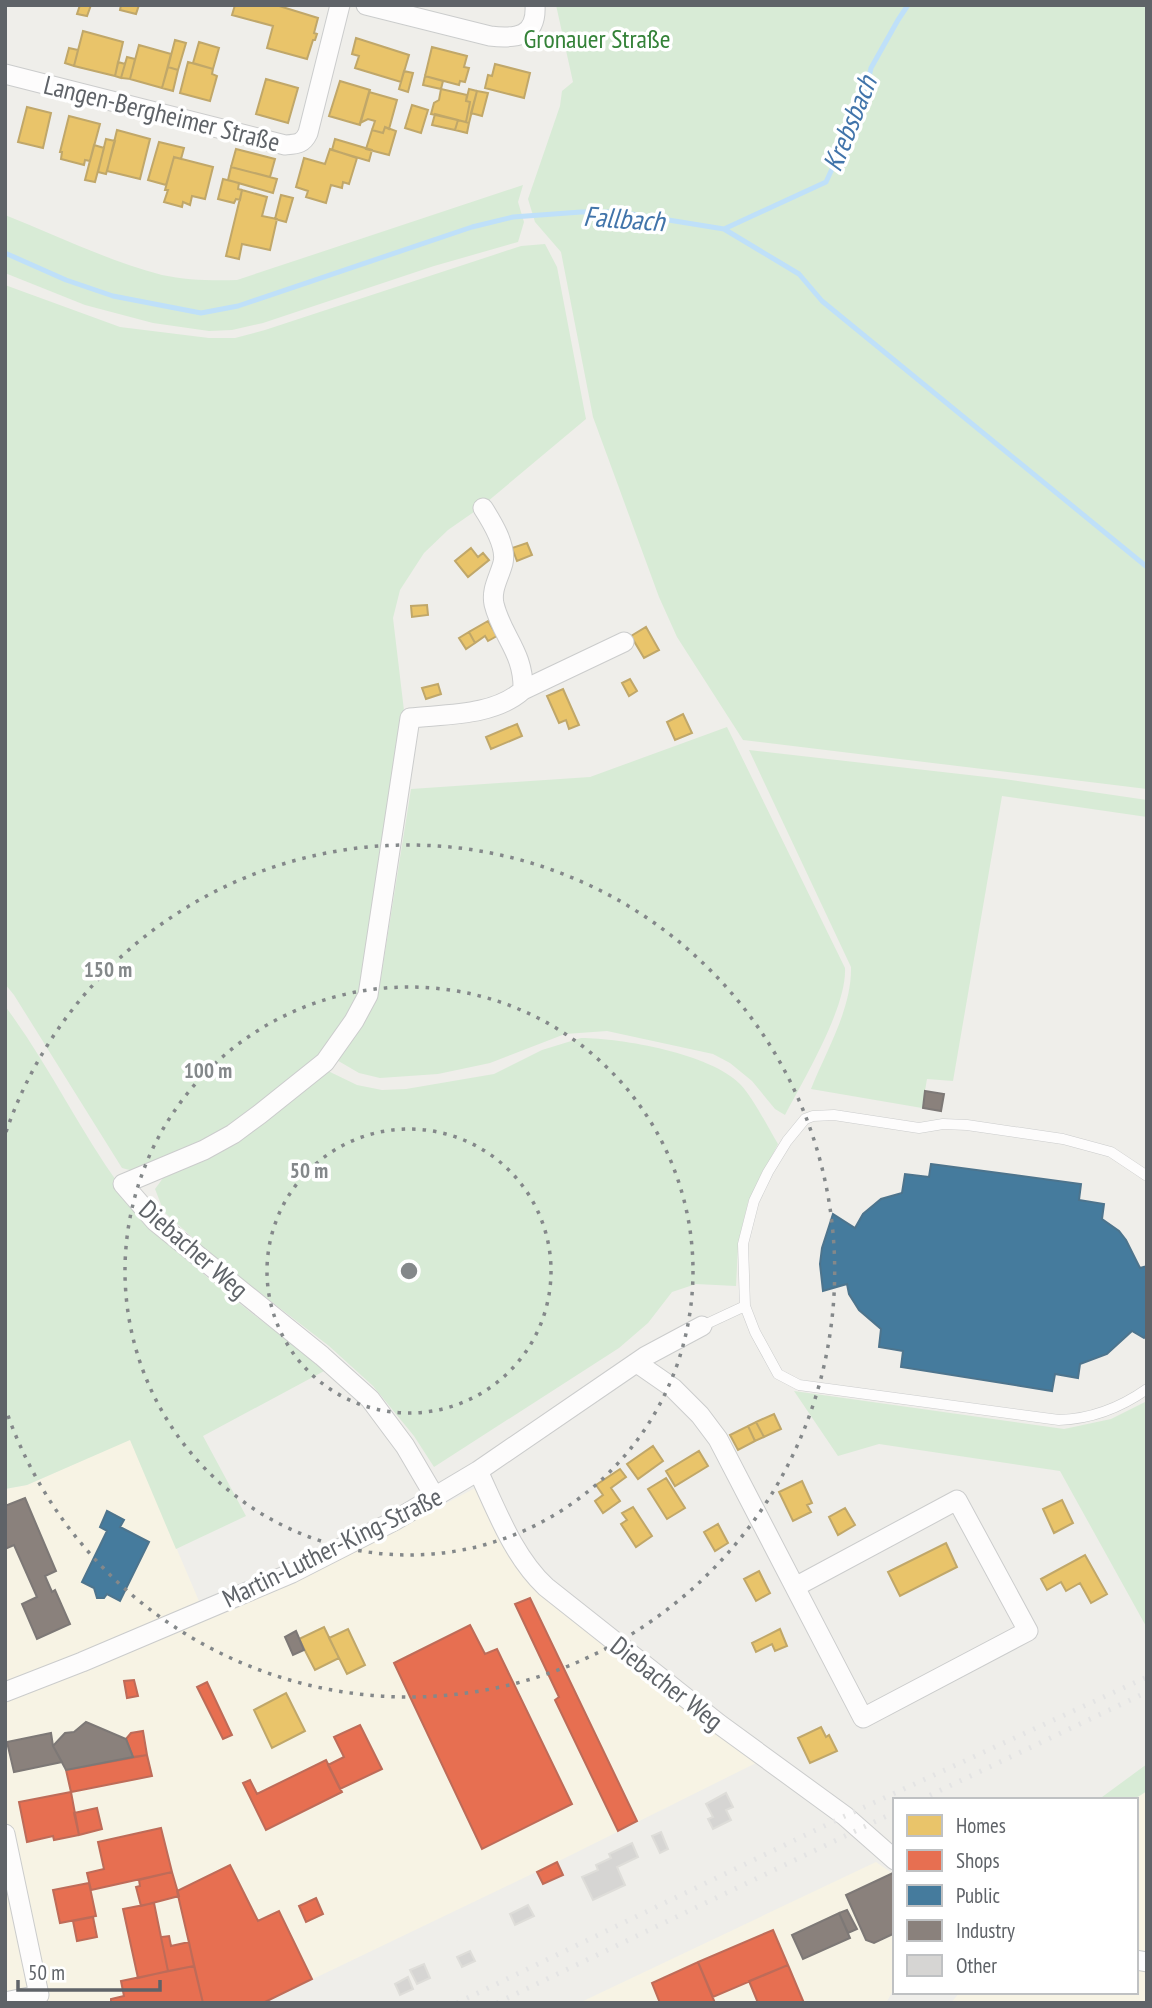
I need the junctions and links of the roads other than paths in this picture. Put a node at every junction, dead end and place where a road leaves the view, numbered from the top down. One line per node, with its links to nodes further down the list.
1 (340, 5): 4 (street, Langen-Bergheimer Straße)
2 (366, 5): 3 (street)
3 (535, 5)
4 (5, 74)
5 (483, 508): 7 (street)
6 (624, 642): 7 (street, Diebacher Weg)
7 (523, 690): 14 (street, Diebacher Weg)
8 (1147, 1175): 9 (lane)
9 (745, 1306): 10 (lane); 12 (lane)
10 (702, 1326): 11 (street, Martin-Luther-King-Straße)
11 (637, 1363): 13 (street, Martin-Luther-King-Straße); 15 (street)
12 (1147, 1390)
13 (478, 1471): 14 (street, Martin-Luther-King-Straße); 18 (street, Diebacher Weg)
14 (435, 1497): 16 (street, Martin-Luther-King-Straße)
15 (795, 1587): 15 (street)
16 (5, 1692)
17 (5, 1834): 19 (street)
18 (893, 1858)
19 (5, 2002)

